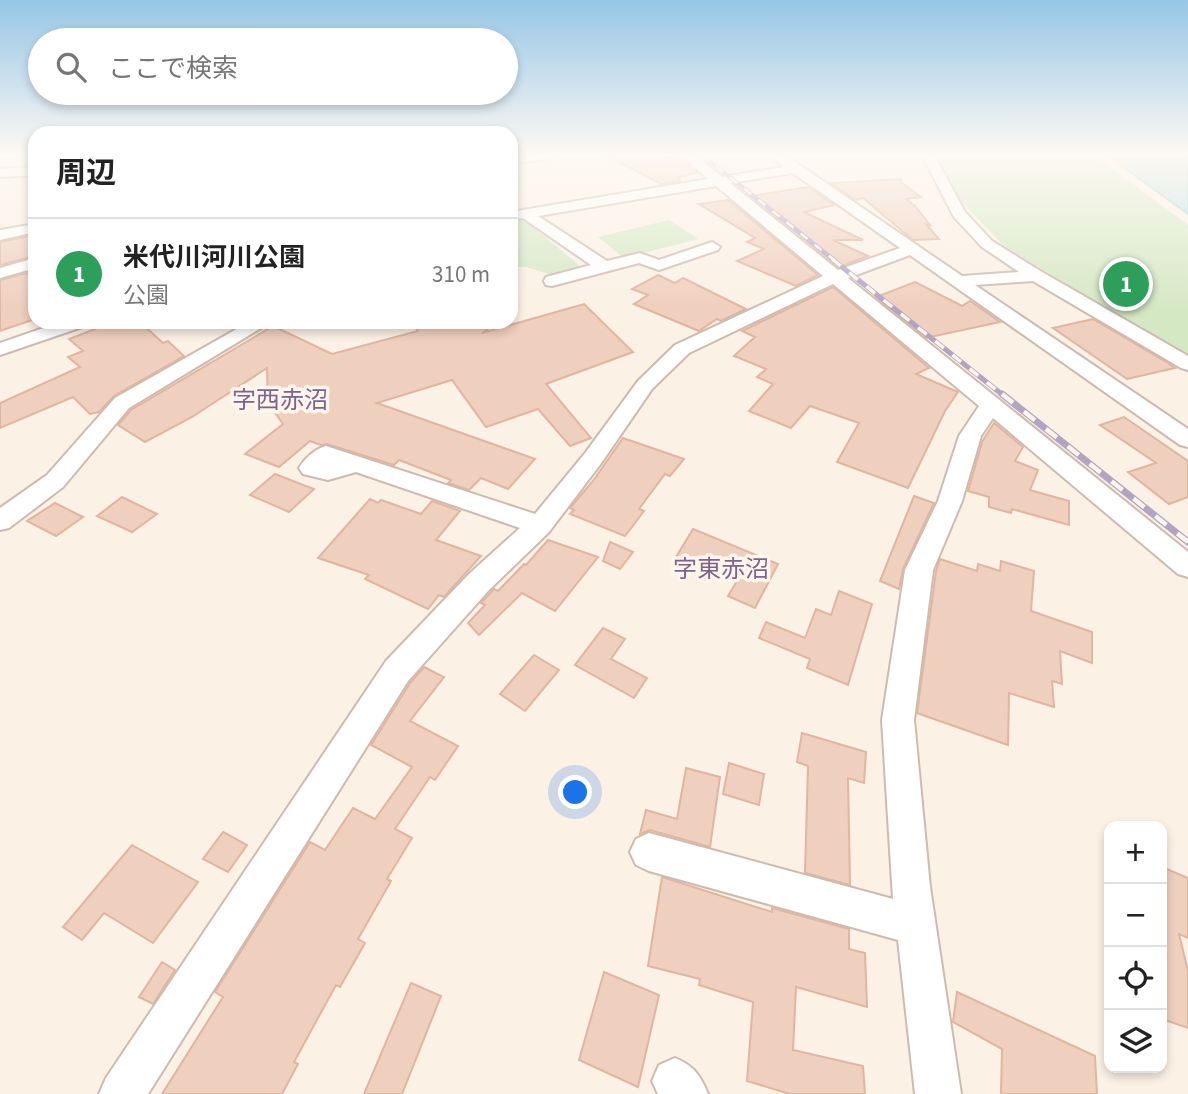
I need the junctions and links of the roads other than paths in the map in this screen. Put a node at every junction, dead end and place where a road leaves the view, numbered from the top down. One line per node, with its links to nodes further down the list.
1 (569, 206): 5 (street)
2 (750, 206): 13 (street)
3 (847, 206): 9 (street)
4 (955, 206): 14 (street)
5 (518, 215): 11 (street)
6 (28, 230): 7 (street)
7 (0, 236)
8 (712, 247): 11 (street)
9 (912, 250): 13 (street); 16 (street)
10 (28, 265): 12 (street)
11 (604, 267): 15 (street)
12 (0, 273)
13 (835, 276): 21 (street); 25 (street)
14 (1036, 276): 16 (street); 20 (street)
15 (552, 281)
16 (958, 281): 22 (street)
17 (52, 329): 19 (street)
18 (250, 329): 24 (street)
19 (0, 349)
20 (1188, 365)
21 (991, 404): 26 (street); 28 (street)
22 (1188, 440)
23 (358, 464): 25 (street)
24 (0, 521)
25 (540, 525): 29 (street)
26 (1188, 567)
27 (649, 852): 28 (street)
28 (916, 925): 30 (street)
29 (122, 1094)
30 (938, 1094)

